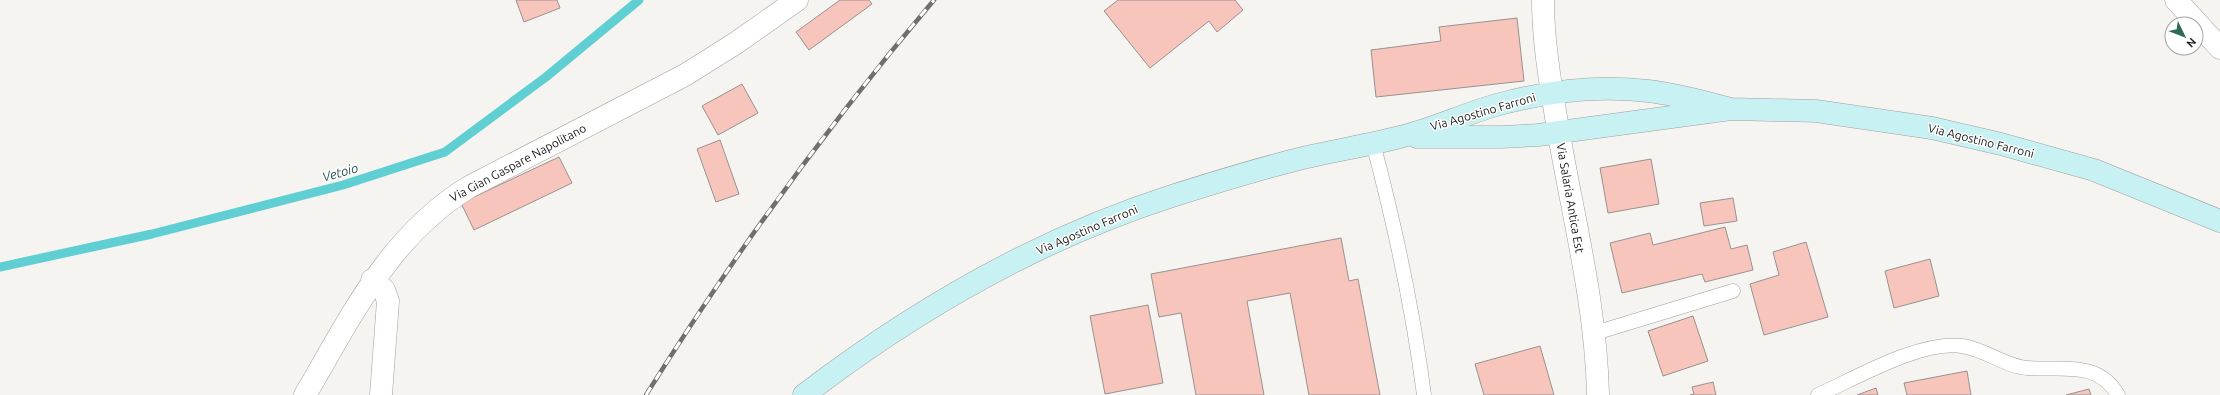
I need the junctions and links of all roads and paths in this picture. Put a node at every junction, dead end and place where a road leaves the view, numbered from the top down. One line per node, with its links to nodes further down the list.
1 (797, 0): 11 (street, Via Gian Gaspare Napolitano)
2 (1543, 0): 5 (street, Via Salaria Antica Est)
3 (2176, 0): 4 (street)
4 (2220, 48)
5 (1552, 92): 6 (street, Via Agostino Farroni); 7 (street, Via Salaria Antica Est); 8 (street, Via Agostino Farroni)
6 (1731, 109): 7 (street, Via Agostino Farroni); 10 (street, Via Agostino Farroni)
7 (1558, 133): 8 (street, Via Agostino Farroni); 13 (street, Via Salaria Antica Est)
8 (1402, 137): 9 (street, Via Agostino Farroni)
9 (1373, 143): 16 (street, Via Agostino Farroni); 17 (lane)
10 (2220, 221)
11 (372, 280): 14 (street, Via Gian Gaspare Napolitano); 15 (street)
12 (1733, 291): 13 (lane)
13 (1595, 333): 18 (street, Via Salaria Antica Est)
14 (305, 395)
15 (381, 395)
16 (804, 395)
17 (1424, 395)
18 (1598, 395)
19 (1818, 395): 20 (lane)
20 (2118, 395)

